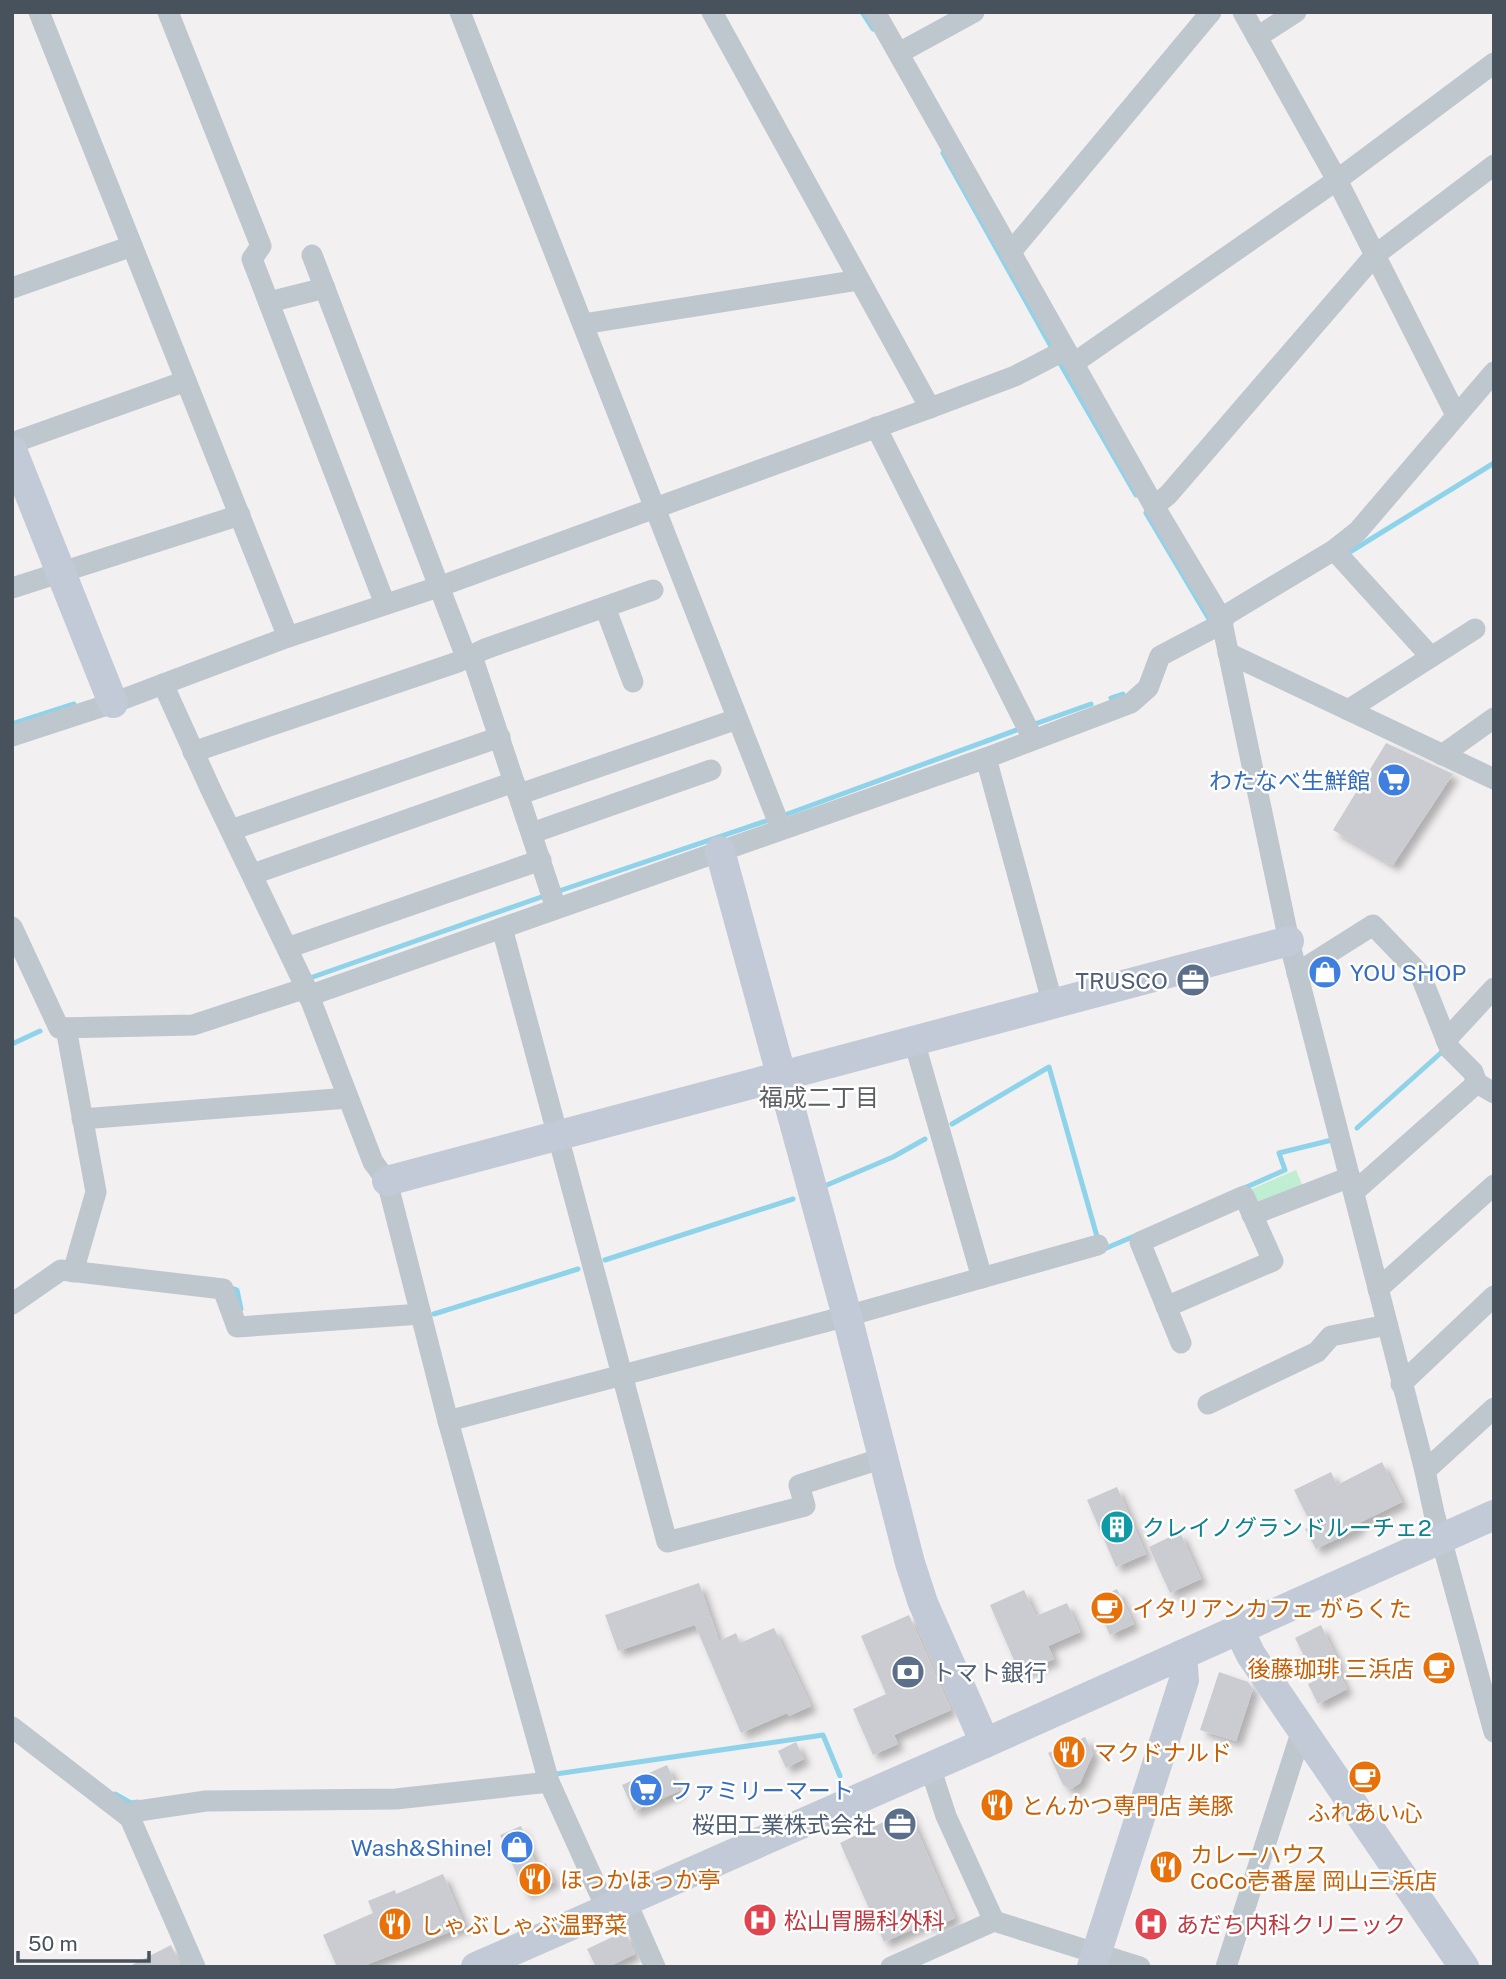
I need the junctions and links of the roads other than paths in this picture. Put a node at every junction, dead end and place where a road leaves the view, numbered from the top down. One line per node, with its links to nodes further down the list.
1 (39, 12): 15 (street)
2 (168, 12): 22 (street)
3 (460, 12): 23 (street)
4 (712, 12): 19 (street)
5 (875, 12): 11 (street)
6 (974, 12): 11 (street)
7 (1211, 12): 16 (street)
8 (1243, 12): 10 (street)
9 (1296, 12): 10 (street)
10 (1256, 37): 14 (street)
11 (899, 53): 16 (street)
12 (1494, 63): 14 (street)
13 (1491, 176): 18 (street)
14 (1337, 180): 18 (street); 24 (street)
15 (132, 246): 20 (street); 26 (street)
16 (1010, 253): 24 (street)
17 (312, 255): 21 (street)
18 (1375, 255): 28 (street); 32 (street)
19 (859, 280): 23 (street); 27 (street)
20 (12, 288)
21 (325, 288): 22 (street); 37 (street)
22 (269, 302): 40 (street)
23 (583, 324): 33 (street)
24 (1062, 356): 27 (street); 32 (street)
25 (1492, 379): 28 (street)
26 (186, 381): 30 (street); 34 (street)
27 (930, 408): 29 (street)
28 (1456, 415): 35 (street)
29 (876, 427): 33 (street); 54 (street)
30 (12, 443)
31 (12, 450): 36 (street)
32 (1154, 506): 42 (street)
33 (655, 508): 37 (street); 53 (street)
34 (240, 515): 36 (street); 44 (street)
35 (1338, 555): 42 (street); 47 (street)
36 (60, 573): 38 (street); 50 (street)
37 (441, 586): 40 (street); 46 (street)
38 (12, 588)
39 (653, 590): 41 (street)
40 (385, 604): 44 (street)
41 (605, 607): 46 (street); 48 (street)
42 (1222, 621): 45 (street); 54 (street)
43 (1475, 629): 47 (street)
44 (288, 637): 49 (street)
45 (1228, 653): 51 (street); 72 (street)
46 (469, 657): 56 (street); 57 (street)
47 (1431, 657): 51 (street)
48 (633, 682)
49 (163, 684): 50 (street); 57 (street)
50 (113, 702): 55 (street)
51 (1348, 710): 58 (street)
52 (1494, 718): 58 (street)
53 (737, 719): 62 (street); 63 (street)
54 (1029, 731): 59 (street)
55 (12, 736)
56 (500, 737): 62 (street); 64 (street)
57 (193, 752): 64 (street)
58 (1442, 755): 61 (street)
59 (986, 758): 63 (street); 77 (street)
60 (711, 771): 65 (street)
61 (1494, 779)
62 (517, 788): 65 (street); 68 (street)
63 (778, 821): 66 (street)
64 (231, 830): 68 (street)
65 (532, 832): 67 (street)
66 (720, 851): 69 (street); 81 (street)
67 (541, 859): 69 (street); 73 (street)
68 (253, 874): 73 (street)
69 (553, 899): 71 (street)
70 (12, 927): 78 (street)
71 (502, 928): 76 (street); 85 (street)
72 (1289, 941): 74 (street); 77 (street)
73 (287, 948): 76 (street)
74 (1297, 973): 79 (street); 87 (street)
75 (1494, 988): 79 (street)
76 (307, 992): 78 (street); 83 (street)
77 (1053, 1004): 80 (street)
78 (66, 1028): 84 (street)
79 (1446, 1040): 82 (street)
80 (914, 1041): 81 (street); 92 (street)
81 (780, 1076): 85 (street); 98 (street)
82 (1485, 1088): 87 (street)
83 (348, 1098): 84 (street); 86 (street)
84 (82, 1119): 91 (street)
85 (557, 1136): 86 (street); 101 (street)
86 (387, 1181): 97 (street)
87 (1352, 1185): 89 (street); 93 (street)
88 (1494, 1185): 93 (street)
89 (1252, 1215): 96 (street); 96 (street)
90 (1098, 1245): 92 (street)
91 (73, 1272): 95 (street); 97 (street)
92 (982, 1278): 98 (street)
93 (1378, 1289): 99 (street)
94 (1494, 1296): 102 (street)
95 (12, 1304)
96 (1166, 1307): 100 (street)
97 (421, 1314): 105 (street)
98 (847, 1316): 101 (street); 106 (street)
99 (1387, 1325): 102 (street); 103 (street)
100 (1181, 1343)
101 (620, 1375): 105 (street); 106 (street)
102 (1401, 1384): 107 (street)
103 (1208, 1404)
104 (1494, 1408): 107 (street)
105 (448, 1421): 117 (street)
106 (883, 1458): 115 (street)
107 (1425, 1471): 109 (street)
108 (1494, 1515): 109 (street)
109 (1441, 1538): 110 (street); 114 (street)
110 (1238, 1628): 111 (street); 113 (street)
111 (1182, 1655): 115 (street); 121 (street)
112 (12, 1727): 118 (street)
113 (1302, 1730): 127 (street); 128 (street)
114 (1494, 1732)
115 (985, 1743): 116 (street)
116 (930, 1767): 119 (street); 120 (street)
117 (549, 1782): 118 (street); 119 (street)
118 (130, 1818): 122 (street)
119 (616, 1905): 123 (street); 124 (street)
120 (994, 1920): 121 (street); 125 (street)
121 (1095, 1960): 126 (street)
122 (195, 1967)
123 (476, 1967)
124 (654, 1967)
125 (891, 1967)
126 (1140, 1967)
127 (1226, 1967)
128 (1464, 1967)

